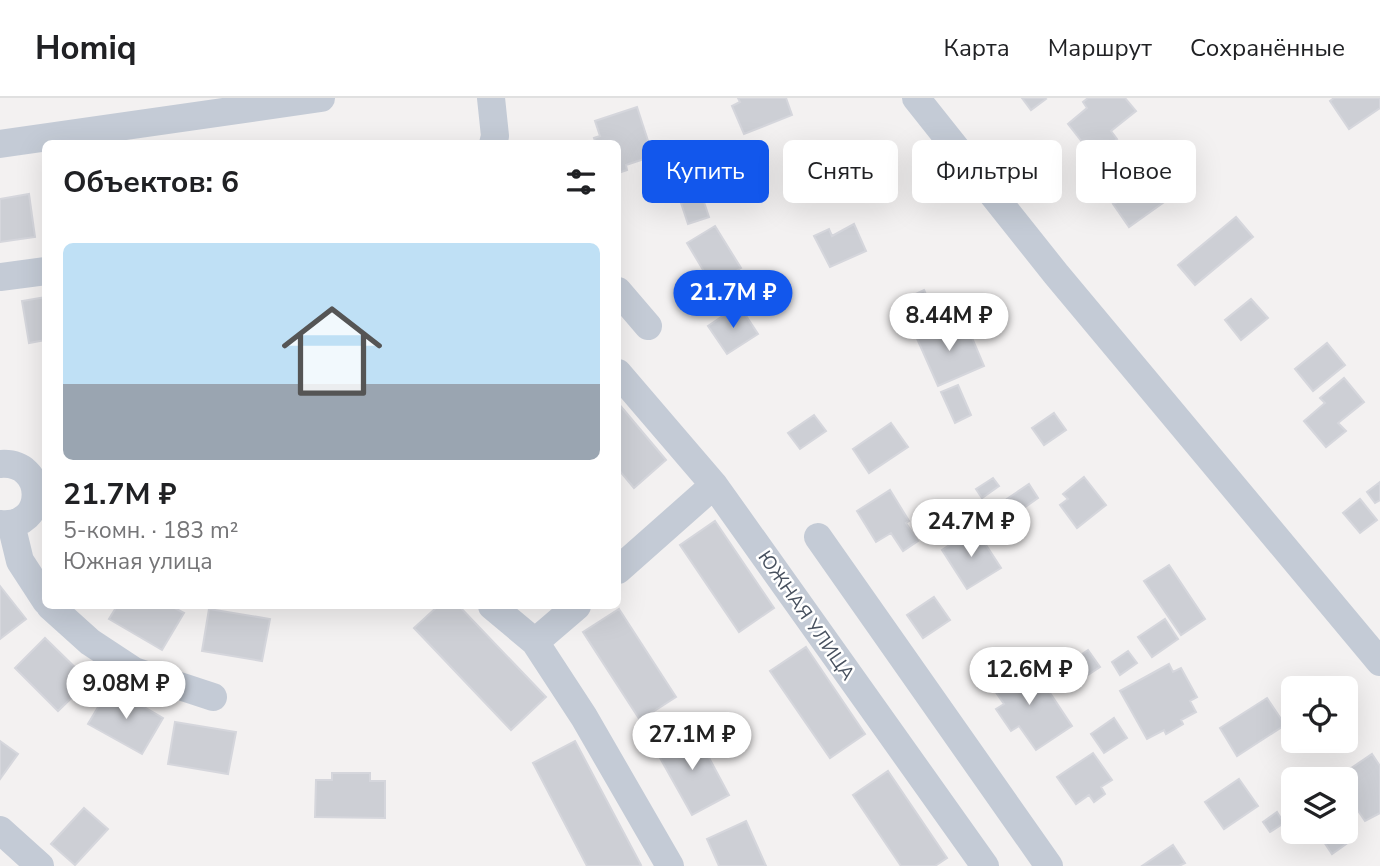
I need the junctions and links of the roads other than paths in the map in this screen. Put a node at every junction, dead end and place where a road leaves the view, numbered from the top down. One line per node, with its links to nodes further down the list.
1 (321, 98): 5 (street)
2 (491, 98): 4 (street)
3 (916, 98): 22 (street)
4 (496, 140)
5 (0, 144)
6 (42, 272): 7 (street)
7 (0, 277)
8 (621, 294): 9 (street)
9 (648, 326)
10 (621, 376): 12 (street, ЮЖНАЯ УЛИЦА)
11 (0, 463): 13 (street)
12 (714, 485): 16 (street); 27 (street, ЮЖНАЯ УЛИЦА)
13 (41, 495): 14 (street)
14 (5, 524): 17 (street)
15 (818, 537): 28 (street)
16 (621, 567)
17 (42, 595)
18 (53, 609): 23 (street)
19 (496, 609): 21 (street)
20 (574, 609): 21 (street)
21 (536, 642): 26 (street)
22 (1380, 662)
23 (213, 697)
24 (0, 830): 25 (street)
25 (40, 866)
26 (670, 866)
27 (985, 866)
28 (1049, 866)

